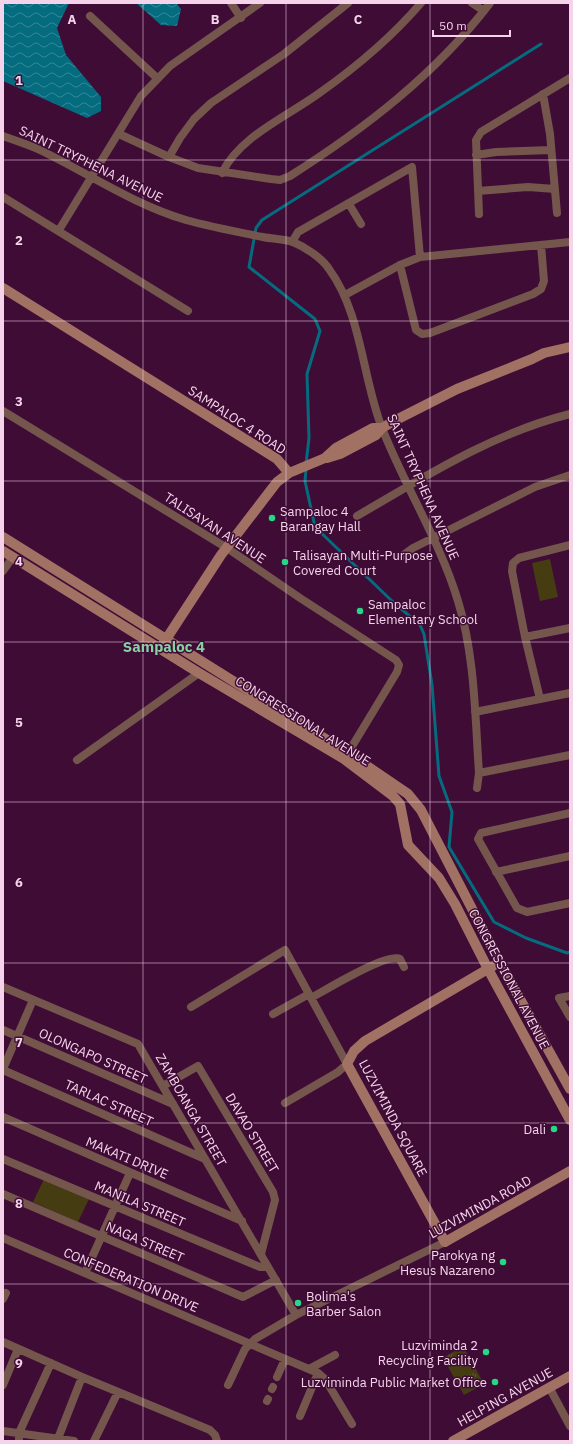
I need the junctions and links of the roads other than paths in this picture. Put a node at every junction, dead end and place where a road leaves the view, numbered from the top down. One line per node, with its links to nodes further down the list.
1 (231, 3): 9 (street)
2 (260, 3): 9 (street)
3 (348, 3): 17 (street)
4 (421, 3): 18 (street)
5 (472, 3): 7 (street)
6 (490, 3): 7 (street)
7 (484, 11): 18 (street)
8 (90, 16): 10 (street)
9 (241, 18): 10 (street)
10 (157, 78): 13 (street)
11 (570, 78): 12 (street)
12 (543, 94): 15 (street); 16 (street)
13 (119, 134): 17 (street); 19 (street)
14 (3, 136): 19 (street, SAINT TRYPHENA AVENUE)
15 (551, 150): 16 (street); 20 (street)
16 (476, 155): 21 (street)
17 (169, 157): 18 (street)
18 (222, 173)
19 (92, 178): 27 (street); 28 (street, SAINT TRYPHENA AVENUE)
20 (555, 189): 21 (street); 24 (street)
21 (478, 190): 25 (street)
22 (3, 197): 27 (street)
23 (349, 204): 26 (street); 28 (street); 31 (street)
24 (557, 213)
25 (479, 214)
26 (361, 224)
27 (59, 230): 35 (street)
28 (292, 242): 34 (street, SAINT TRYPHENA AVENUE)
29 (570, 242): 30 (street)
30 (541, 245): 31 (street); 32 (street)
31 (420, 257): 32 (street)
32 (400, 265): 34 (street)
33 (3, 288): 42 (main road, SAMPALOC 4 ROAD)
34 (345, 295): 41 (street, SAINT TRYPHENA AVENUE)
35 (188, 311)
36 (570, 347): 38 (main road)
37 (570, 352): 38 (main road)
38 (532, 359): 41 (main road)
39 (3, 411): 49 (street, TALISAYAN AVENUE)
40 (570, 414): 44 (street)
41 (382, 428): 42 (main road); 44 (street, SAINT TRYPHENA AVENUE)
42 (291, 472): 49 (main road, SAMPALOC 4 ROAD)
43 (570, 475): 47 (street)
44 (408, 486): 45 (street); 47 (street, SAINT TRYPHENA AVENUE)
45 (357, 516)
46 (3, 537): 56 (main road, CONGRESSIONAL AVENUE)
47 (433, 538): 52 (street); 61 (street, SAINT TRYPHENA AVENUE)
48 (570, 545): 55 (street)
49 (227, 548): 56 (main road, SAMPALOC 4 ROAD); 63 (street, TALISAYAN AVENUE)
50 (3, 551): 51 (main road, CONGRESSIONAL AVENUE)
51 (14, 557): 53 (street); 57 (main road, CONGRESSIONAL AVENUE)
52 (401, 557)
53 (3, 571)
54 (570, 628): 55 (street)
55 (525, 637): 60 (street)
56 (166, 639): 57 (main road, SAMPALOC 4 ROAD); 63 (main road, CONGRESSIONAL AVENUE)
57 (160, 648): 58 (main road, CONGRESSIONAL AVENUE)
58 (200, 673): 63 (main road, CONGRESSIONAL AVENUE); 64 (street)
59 (570, 694): 60 (street)
60 (540, 699): 61 (street)
61 (475, 712): 65 (street, SAINT TRYPHENA AVENUE)
62 (570, 755): 65 (street)
63 (346, 756): 71 (main road, CONGRESSIONAL AVENUE); 73 (main road, CONGRESSIONAL AVENUE)
64 (77, 760)
65 (479, 773): 66 (street, SAINT TRYPHENA AVENUE)
66 (477, 788)
67 (570, 813): 69 (street)
68 (570, 856): 69 (street)
69 (496, 872): 70 (street)
70 (570, 903)
71 (500, 963): 73 (main road, LUZVIMINDA SQUARE); 86 (main road, CONGRESSIONAL AVENUE)
72 (404, 967): 75 (street)
73 (488, 969): 83 (main road, LUZVIMINDA SQUARE); 90 (main road, CONGRESSIONAL AVENUE)
74 (3, 987): 77 (street, ZAMBOANGA STREET)
75 (310, 996): 78 (street); 79 (street); 83 (street)
76 (570, 996): 80 (street)
77 (33, 1000): 82 (street); 85 (street, ZAMBOANGA STREET)
78 (191, 1007)
79 (273, 1014)
80 (570, 1016)
81 (3, 1030): 82 (street, OLONGAPO STREET)
82 (17, 1036): 84 (street); 88 (street, OLONGAPO STREET)
83 (347, 1064): 87 (street); 100 (main road, LUZVIMINDA SQUARE)
84 (3, 1070): 92 (street, TARLAC STREET)
85 (163, 1086): 88 (street, ZAMBOANGA STREET); 101 (street, DAVAO STREET)
86 (570, 1089)
87 (285, 1103)
88 (173, 1104): 92 (street, ZAMBOANGA STREET)
89 (3, 1118): 94 (street, MAKATI DRIVE)
90 (570, 1120)
91 (3, 1159): 96 (street, MANILA STREET)
92 (205, 1159): 97 (street, ZAMBOANGA STREET)
93 (570, 1171): 100 (main road, LUZVIMINDA ROAD)
94 (130, 1173): 96 (street); 97 (street, MAKATI DRIVE)
95 (3, 1194): 98 (street, NAGA STREET)
96 (114, 1207): 98 (street); 102 (street, MANILA STREET)
97 (242, 1221): 101 (street, ZAMBOANGA STREET)
98 (102, 1236): 103 (street); 104 (street, NAGA STREET)
99 (3, 1238): 103 (street, CONFEDERATION DRIVE)
100 (445, 1242): 105 (street, LUZVIMINDA ROAD)
101 (261, 1254): 102 (street, ZAMBOANGA STREET)
102 (268, 1267): 104 (street, ZAMBOANGA STREET)
103 (85, 1273): 107 (street, CONFEDERATION DRIVE)
104 (276, 1280): 105 (street, ZAMBOANGA STREET)
105 (296, 1315): 107 (street)
106 (3, 1342): 108 (street)
107 (249, 1344): 110 (street, CONFEDERATION DRIVE); 118 (street)
108 (18, 1349): 111 (street); 117 (street)
109 (335, 1355): 112 (street)
110 (285, 1359): 112 (street, CONFEDERATION DRIVE); 116 (street)
111 (51, 1363): 115 (street); 125 (street)
112 (309, 1369): 113 (street, CONFEDERATION DRIVE)
113 (318, 1373): 121 (street); 122 (street, CONFEDERATION DRIVE)
114 (570, 1376): 119 (main road, HELPING AVENUE)
115 (82, 1377): 120 (street); 126 (street)
116 (277, 1377)
117 (3, 1385)
118 (228, 1385)
119 (549, 1388): 123 (street); 130 (main road, HELPING AVENUE)
120 (118, 1392): 128 (street); 129 (street)
121 (300, 1416)
122 (352, 1424)
123 (570, 1426)
124 (3, 1430): 125 (street)
125 (19, 1437): 126 (street)
126 (57, 1440): 127 (street)
127 (74, 1441)
128 (94, 1441)
129 (217, 1441)
130 (453, 1441)

